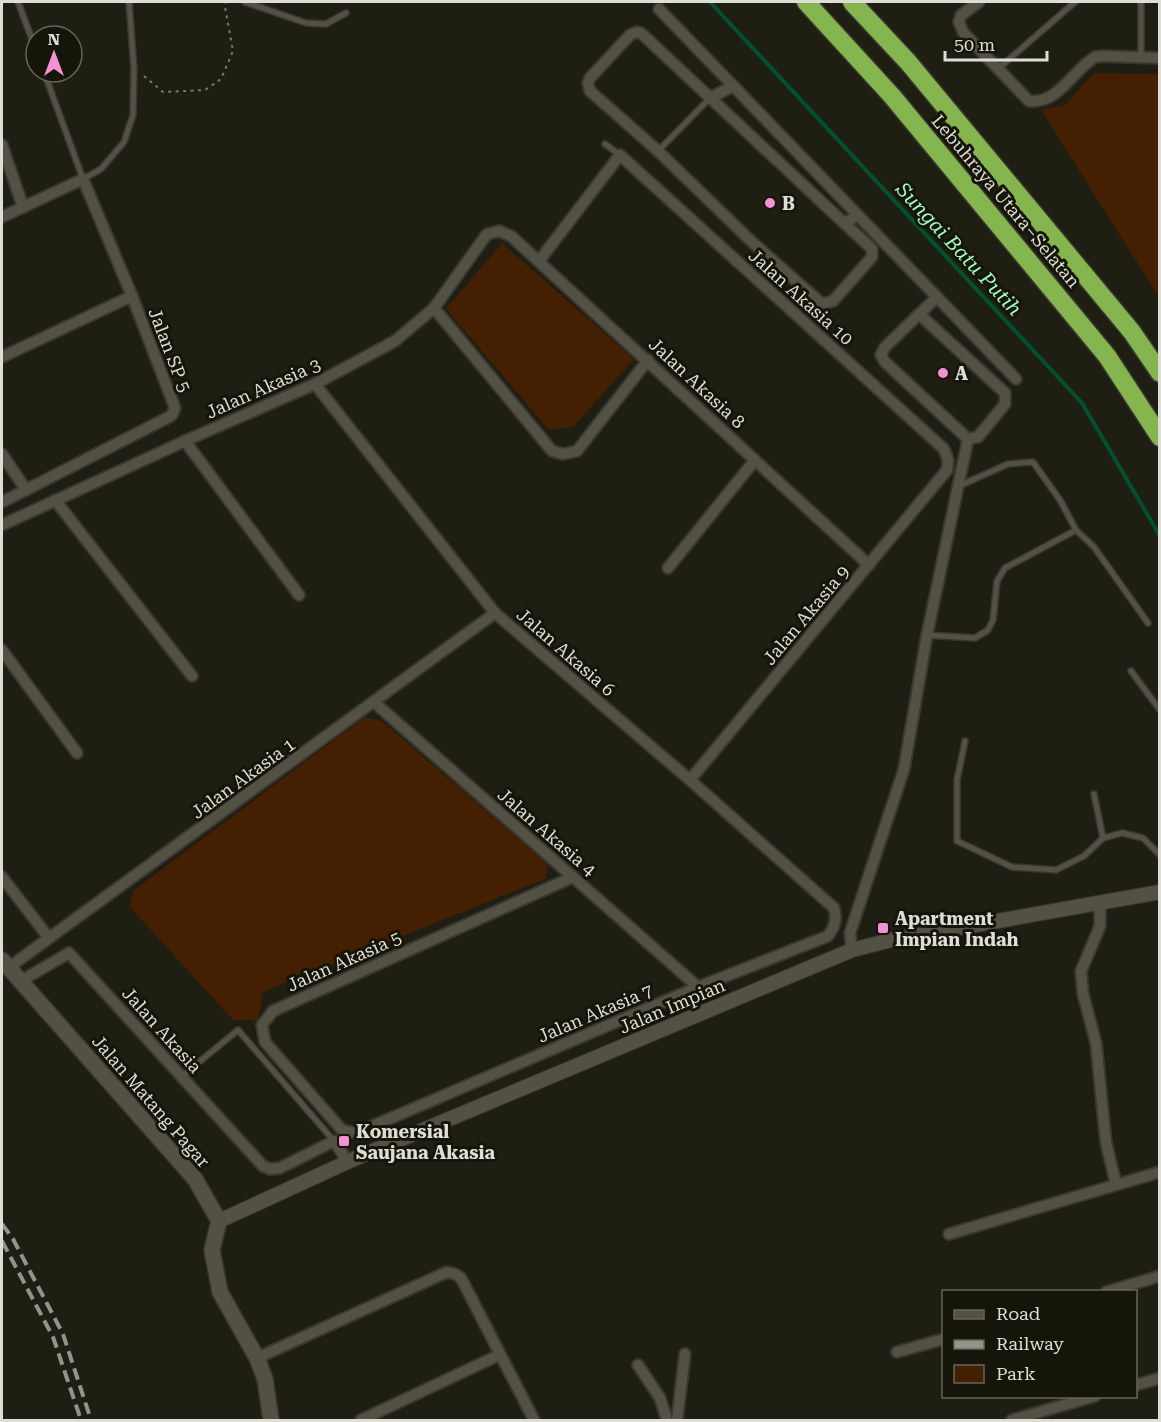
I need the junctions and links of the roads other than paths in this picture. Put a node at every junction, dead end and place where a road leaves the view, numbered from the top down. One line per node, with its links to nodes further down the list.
1 (18, 2): 11 (lane)
2 (129, 2): 22 (lane)
3 (245, 2): 10 (lane)
4 (806, 2): 38 (highway, Lebuhraya Utara–Selatan)
5 (852, 2): 35 (highway, Lebuhraya Utara–Selatan)
6 (979, 2): 14 (street)
7 (1075, 2): 14 (lane)
8 (1141, 2): 12 (lane)
9 (659, 9): 16 (street)
10 (346, 13)
11 (26, 24)
12 (1141, 57): 13 (street); 14 (street)
13 (1160, 58)
14 (999, 68)
15 (48, 84): 22 (lane)
16 (733, 86): 17 (street); 24 (street)
17 (710, 98): 20 (lane); 20 (street); 26 (street)
18 (606, 144): 21 (lane)
19 (2, 145): 23 (street)
20 (658, 151): 26 (street)
21 (620, 155): 28 (street); 43 (street, Jalan Akasia 10)
22 (83, 179): 23 (street); 29 (street, Jalan SP 5)
23 (23, 207): 25 (street)
24 (858, 216): 26 (street); 30 (street)
25 (2, 217)
26 (844, 223)
27 (499, 231): 28 (street, Jalan Akasia 8); 31 (street, Jalan Akasia 3)
28 (539, 261): 34 (street, Jalan Akasia 8)
29 (132, 296): 33 (street); 45 (street, Jalan SP 5)
30 (937, 297): 32 (street); 36 (street)
31 (434, 308): 34 (street); 37 (street, Jalan Akasia 3)
32 (919, 314): 39 (street); 39 (street)
33 (2, 357)
34 (648, 360): 42 (street, Jalan Akasia 8)
35 (1160, 373)
36 (1016, 379)
37 (315, 384): 40 (street, Jalan Akasia 3); 53 (street, Jalan Akasia 6)
38 (1160, 437)
39 (968, 440): 44 (street)
40 (185, 441): 46 (street, Jalan Akasia 3); 52 (street)
41 (2, 454): 45 (street)
42 (755, 460): 50 (street, Jalan Akasia 8); 51 (street)
43 (947, 470): 50 (street, Jalan Akasia 9)
44 (959, 486): 49 (lane); 55 (street)
45 (26, 490): 47 (street)
46 (55, 500): 48 (street, Jalan Akasia 3); 58 (street)
47 (2, 502)
48 (2, 525)
49 (1076, 530): 54 (lane); 55 (lane)
50 (869, 565): 63 (street, Jalan Akasia 9)
51 (668, 568)
52 (299, 595)
53 (495, 614): 59 (street, Jalan Akasia 1); 63 (street, Jalan Akasia 6)
54 (1148, 623)
55 (927, 635): 73 (street)
56 (2, 650): 62 (street)
57 (1131, 671): 60 (lane)
58 (192, 676)
59 (375, 703): 68 (street, Jalan Akasia 4); 72 (street, Jalan Akasia 1)
60 (1160, 710)
61 (965, 741): 65 (lane)
62 (77, 753)
63 (690, 780): 71 (street, Jalan Akasia 6)
64 (1094, 795): 65 (lane)
65 (1103, 838): 66 (lane)
66 (1160, 855)
67 (2, 877): 72 (street)
68 (573, 877): 76 (street, Jalan Akasia 4); 78 (street, Jalan Akasia 5)
69 (1160, 892): 70 (street, Jalan Impian)
70 (1100, 904): 73 (street, Jalan Impian); 82 (street)
71 (834, 908): 76 (street, Jalan Akasia 7)
72 (49, 938): 74 (street, Jalan Akasia 1)
73 (852, 950): 80 (street, Jalan Impian)
74 (5, 964): 75 (main road, Jalan Matang Pagar)
75 (19, 982): 77 (street, Jalan Akasia); 83 (main road, Jalan Matang Pagar)
76 (698, 987): 78 (street, Jalan Akasia 7)
77 (182, 1077): 79 (street, Jalan Akasia); 79 (lane)
78 (348, 1132)
79 (334, 1141): 80 (street)
80 (348, 1162): 83 (street, Jalan Impian)
81 (1160, 1172): 82 (street)
82 (1116, 1184): 84 (street)
83 (219, 1221): 91 (main road)
84 (949, 1234)
85 (1160, 1276): 86 (street)
86 (1113, 1290)
87 (942, 1340): 88 (street)
88 (897, 1352)
89 (685, 1354): 100 (street)
90 (499, 1355): 91 (street); 97 (street); 98 (street)
91 (257, 1358): 96 (main road)
92 (638, 1365): 99 (street)
93 (1160, 1378): 94 (street)
94 (1137, 1385)
95 (1088, 1398): 101 (street)
96 (271, 1420)
97 (362, 1420)
98 (534, 1420)
99 (667, 1420)
100 (677, 1420)
101 (1012, 1420)

